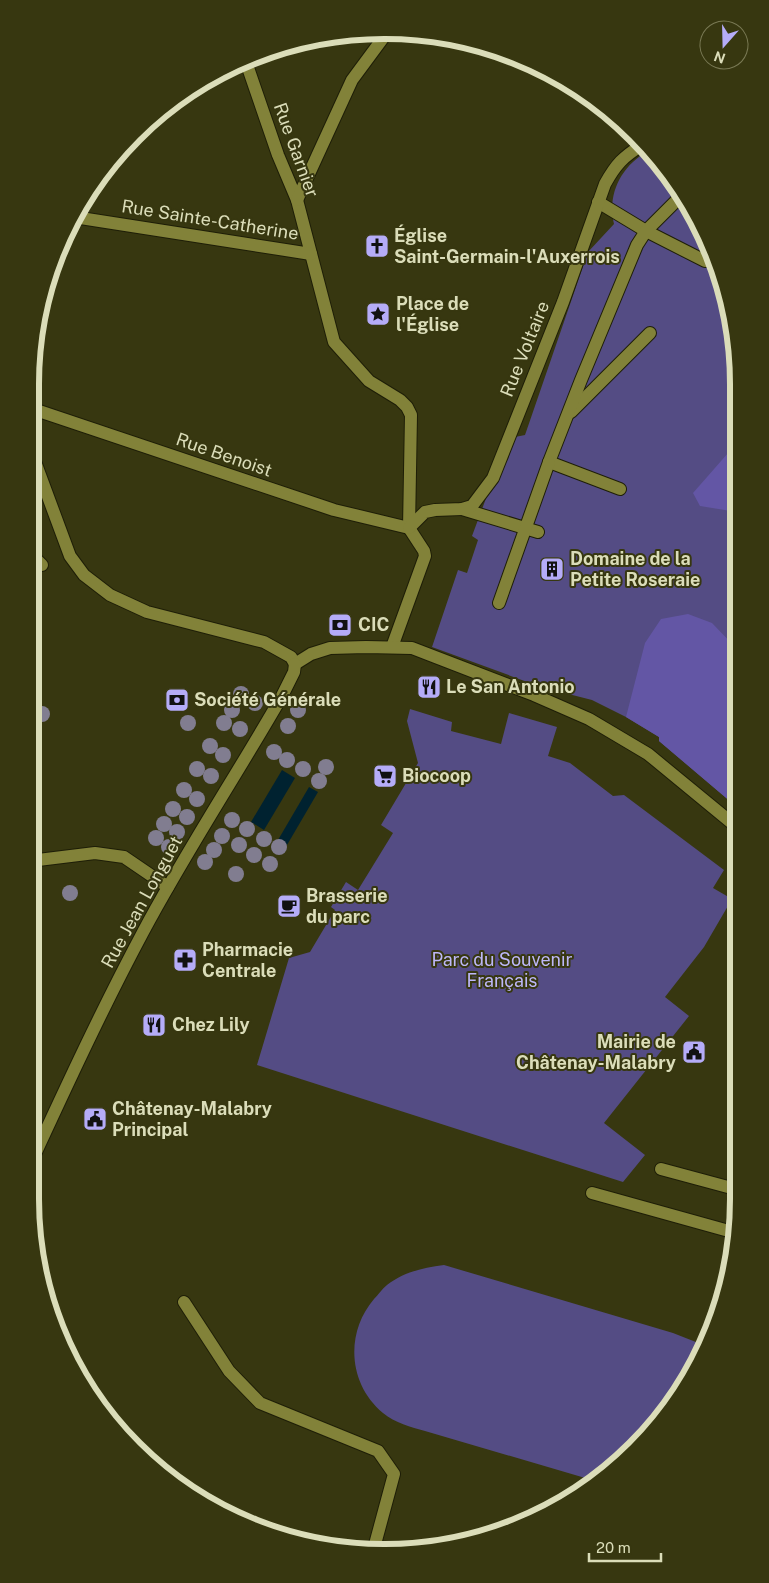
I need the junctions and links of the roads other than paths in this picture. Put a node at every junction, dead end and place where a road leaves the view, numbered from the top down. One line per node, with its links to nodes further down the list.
1 (382, 39): 4 (street)
2 (248, 67): 4 (street, Rue Garnier)
3 (636, 148): 6 (street, Rue Voltaire)
4 (297, 200): 9 (street, Rue Garnier)
5 (677, 200): 8 (street)
6 (598, 202): 8 (street); 17 (street, Rue Voltaire)
7 (82, 218): 9 (street, Rue Sainte-Catherine)
8 (646, 230): 10 (street); 13 (street)
9 (311, 254): 18 (street, Rue Garnier)
10 (706, 261)
11 (650, 333): 13 (street)
12 (39, 411): 18 (street, Rue Benoist)
13 (568, 416): 14 (street)
14 (549, 462): 16 (street); 19 (street)
15 (39, 472): 25 (street)
16 (620, 489)
17 (462, 509): 18 (street); 19 (street)
18 (409, 528): 24 (street)
19 (525, 528): 20 (street); 23 (street)
20 (538, 532)
21 (39, 562): 22 (street)
22 (42, 565)
23 (498, 602)
24 (392, 648): 25 (street); 26 (street)
25 (295, 664): 28 (street, Rue Jean Longuet)
26 (730, 821)
27 (39, 860): 28 (street)
28 (168, 887): 29 (street, Rue Jean Longuet)
29 (39, 1146)
30 (662, 1169): 31 (street)
31 (730, 1188)
32 (592, 1192): 33 (street)
33 (729, 1231)
34 (184, 1302): 35 (street)
35 (375, 1544)

